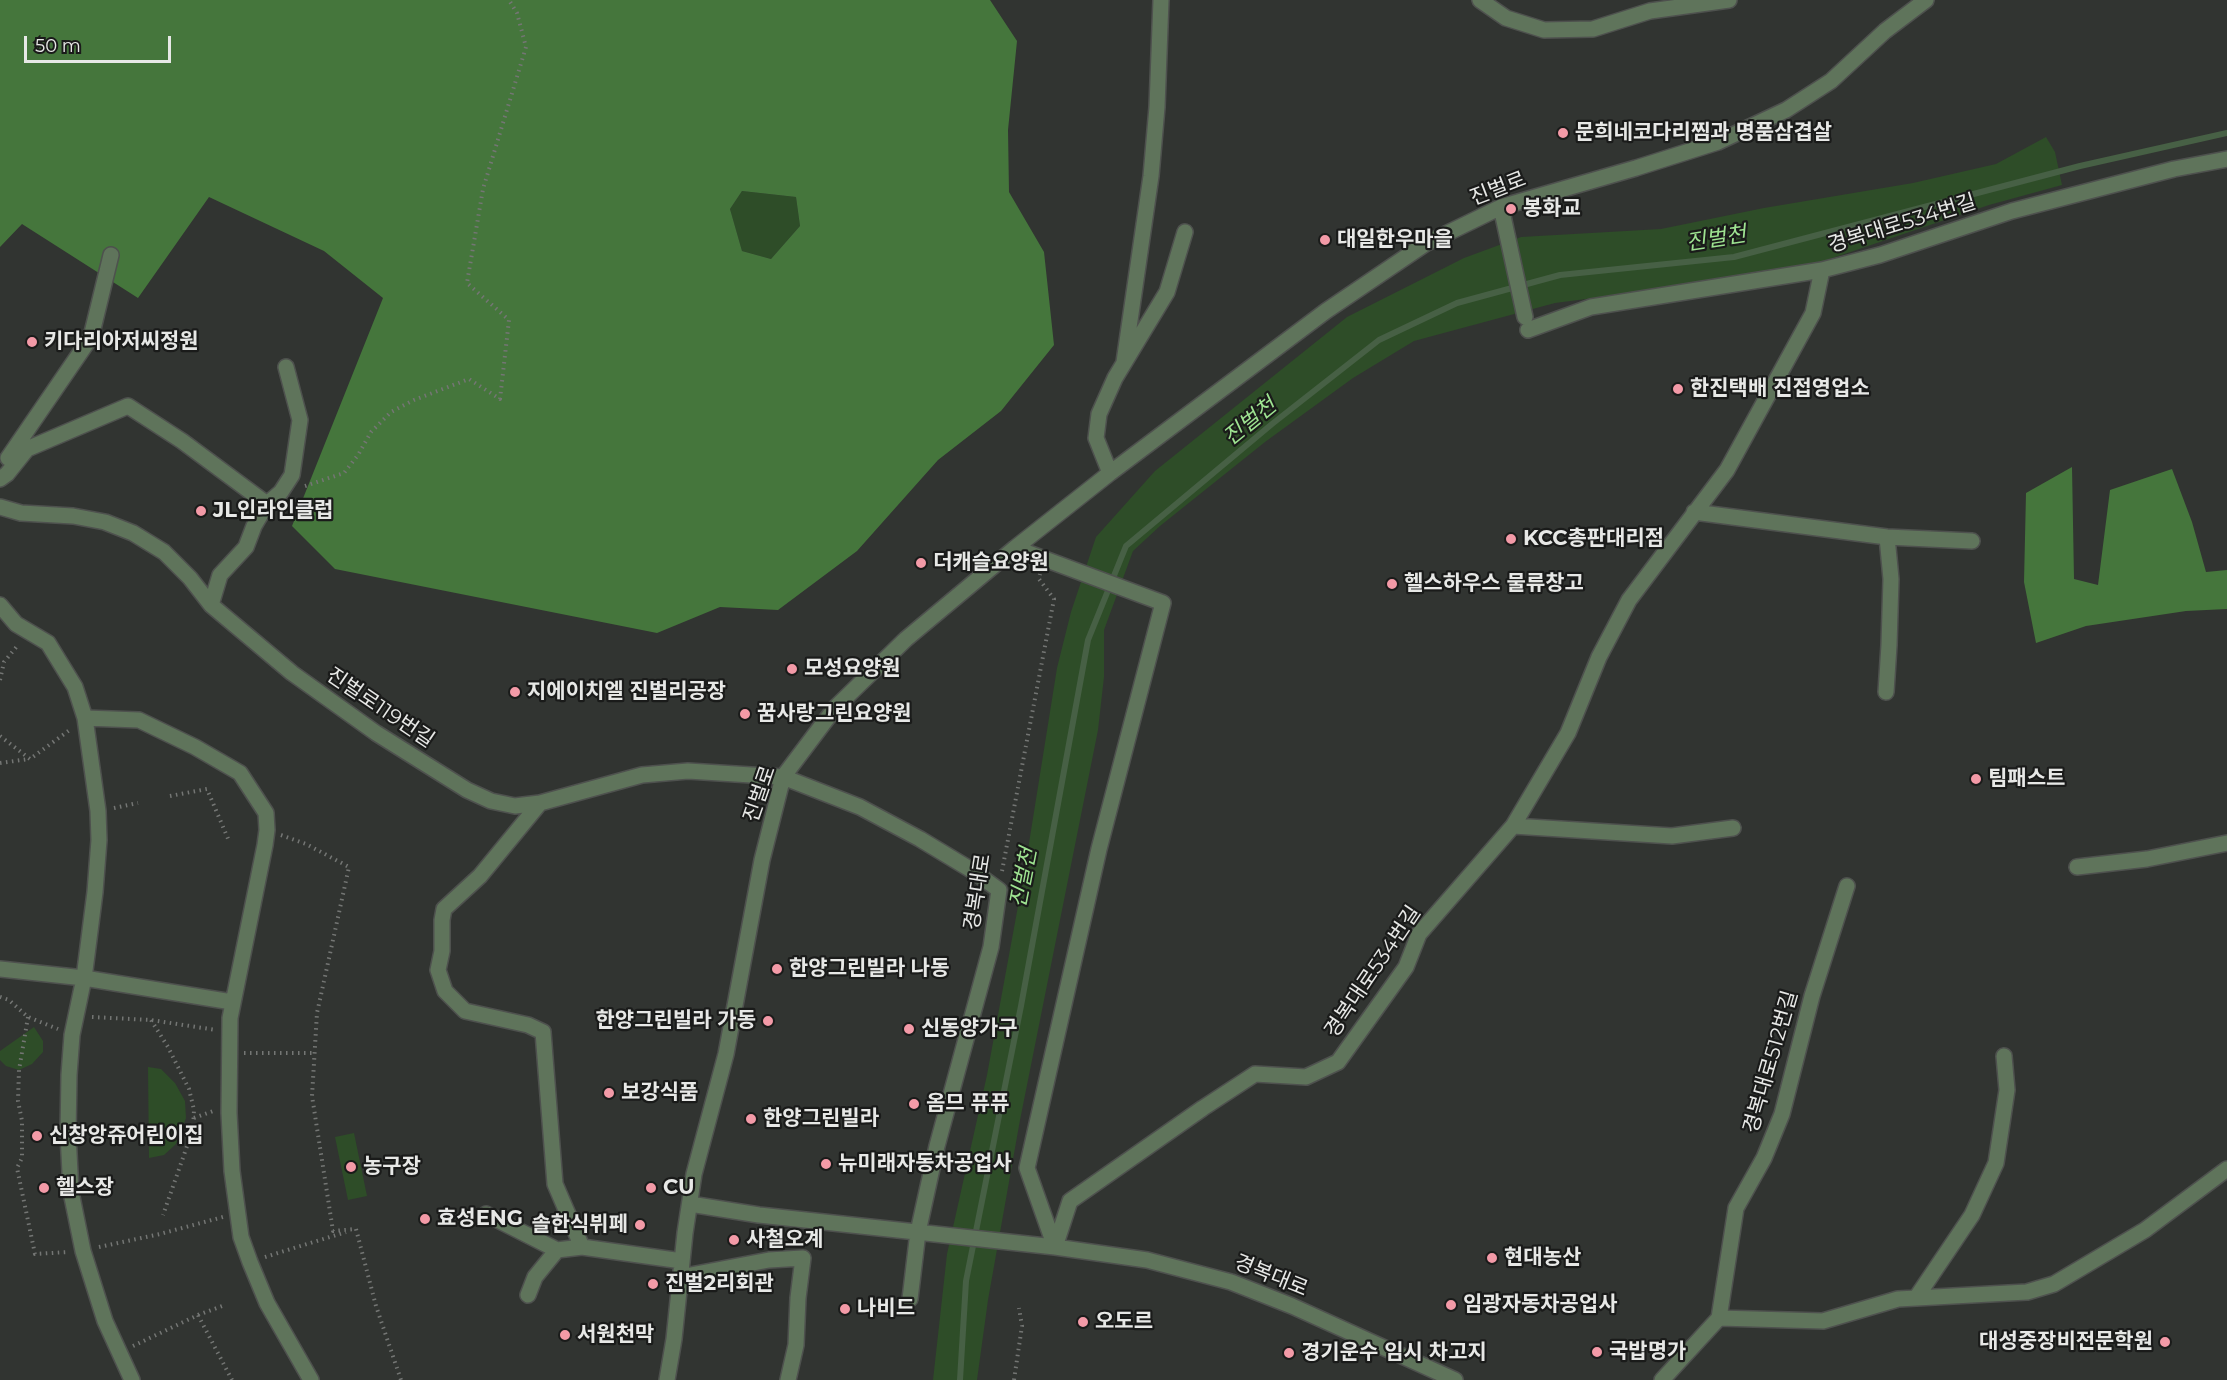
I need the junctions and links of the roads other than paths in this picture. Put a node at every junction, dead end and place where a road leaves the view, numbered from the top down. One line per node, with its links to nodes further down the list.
1 (1161, 0): 10 (street)
2 (1480, 0): 3 (street)
3 (1729, 0)
4 (1926, 0): 6 (street, 진벌로)
5 (2227, 159): 9 (street, 경복대로534번길)
6 (1501, 207): 9 (street); 13 (street, 진벌로)
7 (1185, 232): 10 (street)
8 (111, 255): 12 (street)
9 (1822, 270): 17 (street, 경복대로534번길)
10 (1124, 362): 13 (street)
11 (286, 367): 15 (street)
12 (0, 468)
13 (1110, 473): 20 (street, 진벌로)
14 (0, 479): 15 (street)
15 (267, 504): 22 (street)
16 (0, 507): 22 (street, 진벌로119번길)
17 (1694, 512): 18 (street); 27 (street, 경복대로534번길)
18 (1887, 537): 19 (street); 23 (street)
19 (1972, 541)
20 (1015, 548): 25 (street, 진벌로); 42 (street)
21 (0, 605): 24 (street)
22 (211, 605): 26 (street, 진벌로119번길)
23 (1886, 692)
24 (85, 718): 34 (street); 35 (street)
25 (783, 777): 26 (street, 진벌로119번길); 32 (street, 진벌로119번길); 38 (street, 진벌로)
26 (540, 803): 41 (street)
27 (1514, 826): 28 (street); 42 (street, 경복대로534번길)
28 (1733, 828)
29 (2227, 843): 30 (street)
30 (2077, 867)
31 (1847, 886): 48 (street, 경복대로512번길)
32 (999, 890): 40 (street, 경복대로)
33 (0, 969): 34 (street)
34 (84, 978): 35 (street); 50 (street)
35 (232, 1002): 51 (street)
36 (2004, 1056): 46 (street)
37 (2227, 1169): 46 (street)
38 (690, 1204): 40 (street, 경복대로); 44 (street, 진벌로)
39 (486, 1214): 43 (street)
40 (922, 1232): 42 (street, 경복대로); 47 (street)
41 (582, 1247): 43 (street); 44 (street)
42 (1055, 1247): 49 (street, 경복대로)
43 (557, 1250): 45 (street)
44 (681, 1269): 52 (street, 진벌로); 53 (street)
45 (528, 1295)
46 (1916, 1298): 48 (street)
47 (910, 1299)
48 (1719, 1318): 54 (street)
49 (1450, 1379)
50 (132, 1380)
51 (311, 1380)
52 (667, 1380)
53 (788, 1380)
54 (1662, 1380)

